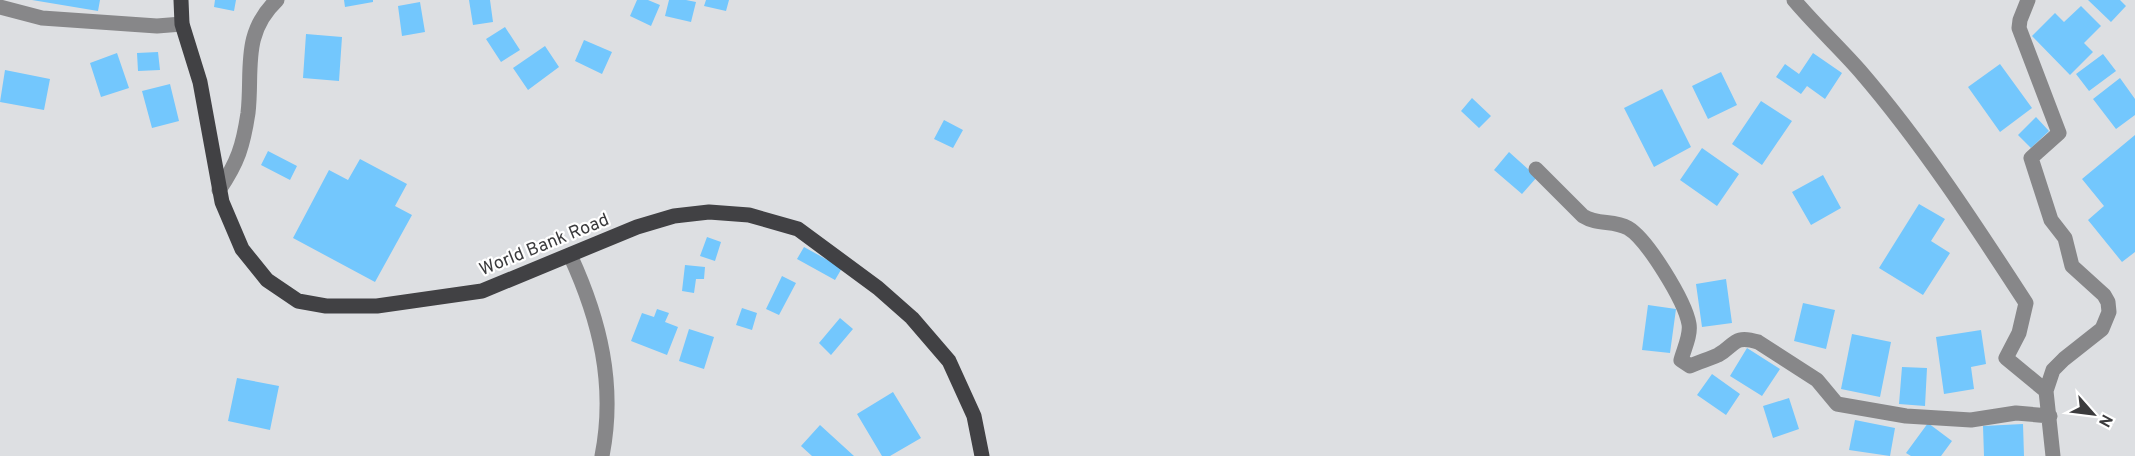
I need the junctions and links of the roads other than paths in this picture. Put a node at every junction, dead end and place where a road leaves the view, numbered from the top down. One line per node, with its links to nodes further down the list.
1 (181, 0): 6 (main road, World Bank Road)
2 (277, 0): 8 (street)
3 (1794, 0): 10 (street)
4 (2028, 0): 10 (street)
5 (0, 7): 6 (street)
6 (182, 24): 8 (main road, World Bank Road)
7 (1536, 169): 11 (street)
8 (219, 190): 9 (main road, World Bank Road)
9 (570, 255): 12 (street); 13 (main road, World Bank Road)
10 (2046, 391): 11 (street)
11 (2050, 416): 14 (street)
12 (602, 456)
13 (982, 456)
14 (2053, 456)

